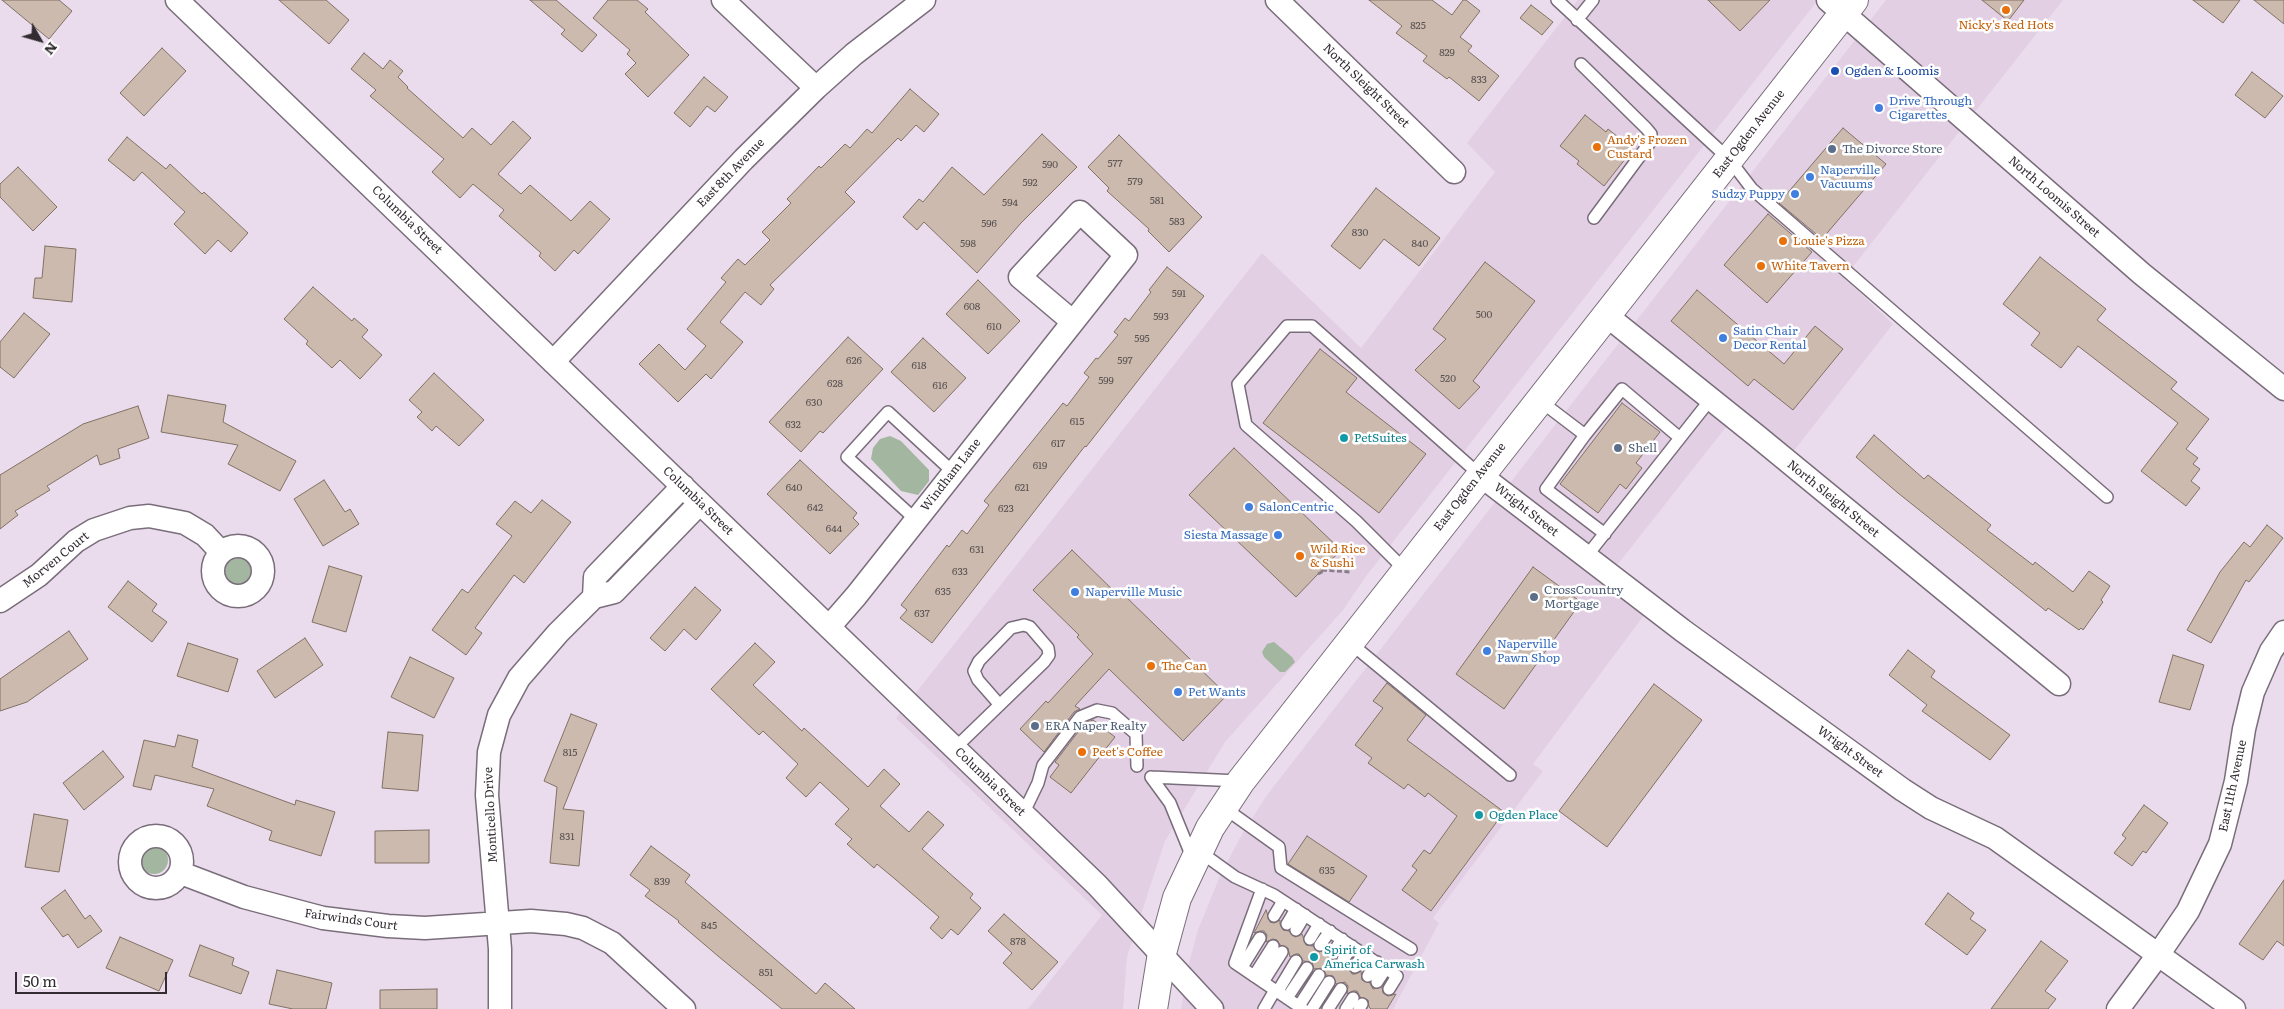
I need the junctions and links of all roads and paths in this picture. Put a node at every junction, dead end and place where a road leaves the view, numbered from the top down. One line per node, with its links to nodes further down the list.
1 (177, 0): 16 (street, Columbia Street)
2 (723, 0): 10 (street)
3 (924, 0): 10 (street, East 8th Avenue)
4 (1277, 0): 12 (street, North Sleight Street)
5 (1557, 0): 8 (lane)
6 (1593, 0): 8 (lane)
7 (1842, 5): 11 (main road, East Ogden Avenue); 17 (street, North Loomis Street)
8 (1577, 20): 11 (lane)
9 (1581, 64): 13 (lane)
10 (816, 88): 16 (street, East 8th Avenue)
11 (1729, 159): 14 (main road, East Ogden Avenue); 25 (lane)
12 (1454, 172)
13 (1594, 218)
14 (1606, 315): 18 (main road, East Ogden Avenue); 19 (street, North Sleight Street)
15 (1072, 321): 15 (street, Windham Lane); 22 (street, Windham Lane)
16 (553, 362): 24 (street, Columbia Street)
17 (2284, 389)
18 (1539, 400): 20 (lane); 23 (main road, East Ogden Avenue)
19 (1710, 400): 21 (lane); 39 (street, North Sleight Street)
20 (1585, 435): 21 (lane); 28 (lane)
21 (1680, 438): 28 (lane)
22 (953, 472): 27 (street, Windham Lane); 27 (lane)
23 (1480, 475): 30 (street, Wright Street); 31 (main road, East Ogden Avenue); 31 (lane)
24 (683, 486): 26 (street, Columbia Street); 34 (street)
25 (2107, 496)
26 (700, 503): 34 (street, Monticello Drive); 36 (street, Columbia Street)
27 (915, 519): 36 (street, Windham Lane)
28 (1605, 534): 30 (lane)
29 (221, 552): 35 (street, Morven Court)
30 (1586, 557): 67 (street, Wright Street)
31 (1405, 570): 38 (main road, East Ogden Avenue)
32 (1351, 572): 33 (path)
33 (1318, 574)
34 (594, 597): 53 (street, Monticello Drive)
35 (0, 601)
36 (829, 627): 41 (street, Columbia Street)
37 (2284, 632): 67 (street, East 11th Avenue)
38 (1349, 642): 43 (lane); 44 (main road, East Ogden Avenue)
39 (2059, 684)
40 (999, 704): 40 (lane); 41 (lane)
41 (954, 749): 46 (street, Columbia Street)
42 (1137, 766): 46 (lane)
43 (1510, 775)
44 (1241, 781): 45 (main road, East Ogden Avenue); 47 (lane)
45 (1223, 808): 47 (main road, East Ogden Avenue); 63 (lane)
46 (1023, 814): 64 (street, Columbia Street)
47 (1196, 856): 49 (lane); 64 (main road, East Ogden Avenue)
48 (180, 873): 53 (street, Fairwinds Court)
49 (1262, 889): 50 (lane); 71 (lane)
50 (1283, 901): 51 (lane); 52 (lane)
51 (1301, 912): 54 (lane); 55 (lane)
52 (1274, 916)
53 (498, 923): 83 (street, Monticello Drive); 84 (street, Fairwinds Court)
54 (1319, 924): 56 (lane); 58 (lane)
55 (1291, 927)
56 (1330, 931): 59 (lane); 60 (lane)
57 (1260, 938): 71 (lane)
58 (1310, 939)
59 (1342, 939): 61 (lane); 65 (lane)
60 (1320, 945)
61 (1352, 946): 66 (lane); 68 (lane)
62 (1278, 949): 75 (lane)
63 (1411, 949)
64 (1162, 953): 85 (main road, East Ogden Avenue); 86 (street, Columbia Street)
65 (1333, 953)
66 (1363, 954): 70 (lane); 72 (lane)
67 (2158, 955): 91 (street, East 11th Avenue); 92 (street, Wright Street)
68 (1343, 960)
69 (1296, 961): 80 (lane)
70 (1381, 965): 76 (lane); 79 (lane)
71 (1242, 967): 75 (lane)
72 (1355, 967)
73 (1306, 968): 80 (lane)
74 (1319, 976): 82 (lane)
75 (1259, 979): 80 (lane)
76 (1372, 979)
77 (1329, 982): 88 (lane)
78 (1341, 989): 89 (lane)
79 (1389, 989)
80 (1280, 993): 82 (lane); 87 (lane)
81 (1358, 1003): 90 (lane)
82 (1301, 1008)
83 (500, 1009)
84 (684, 1009)
85 (1153, 1009)
86 (1212, 1009)
87 (1264, 1009)
88 (1312, 1009)
89 (1328, 1009)
90 (1346, 1009)
91 (2118, 1009)
92 (2234, 1009)

